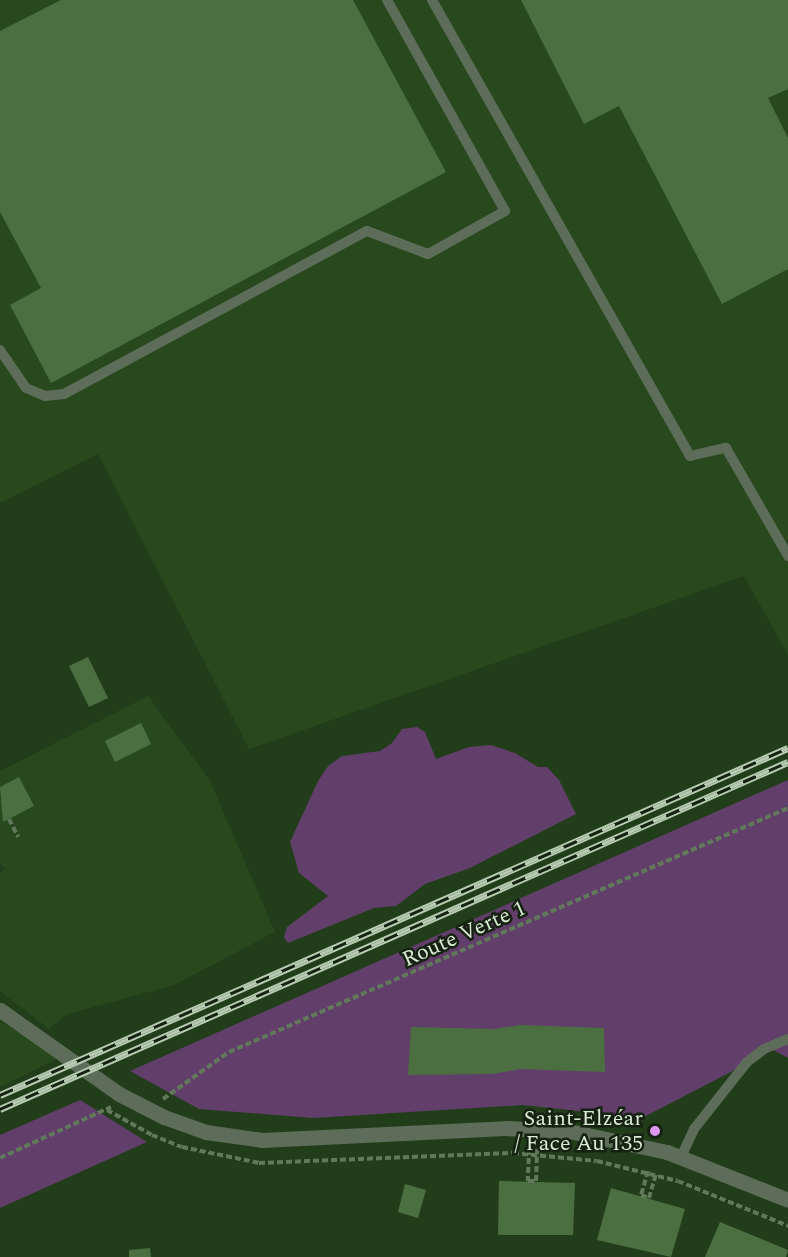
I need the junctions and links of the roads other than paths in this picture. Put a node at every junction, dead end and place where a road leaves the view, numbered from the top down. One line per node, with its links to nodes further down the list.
1 (387, 0): 3 (lane)
2 (432, 0): 4 (lane)
3 (0, 350)
4 (788, 556)
5 (0, 1010): 7 (street)
6 (788, 1039): 7 (lane)
7 (681, 1157): 8 (street)
8 (788, 1200)

